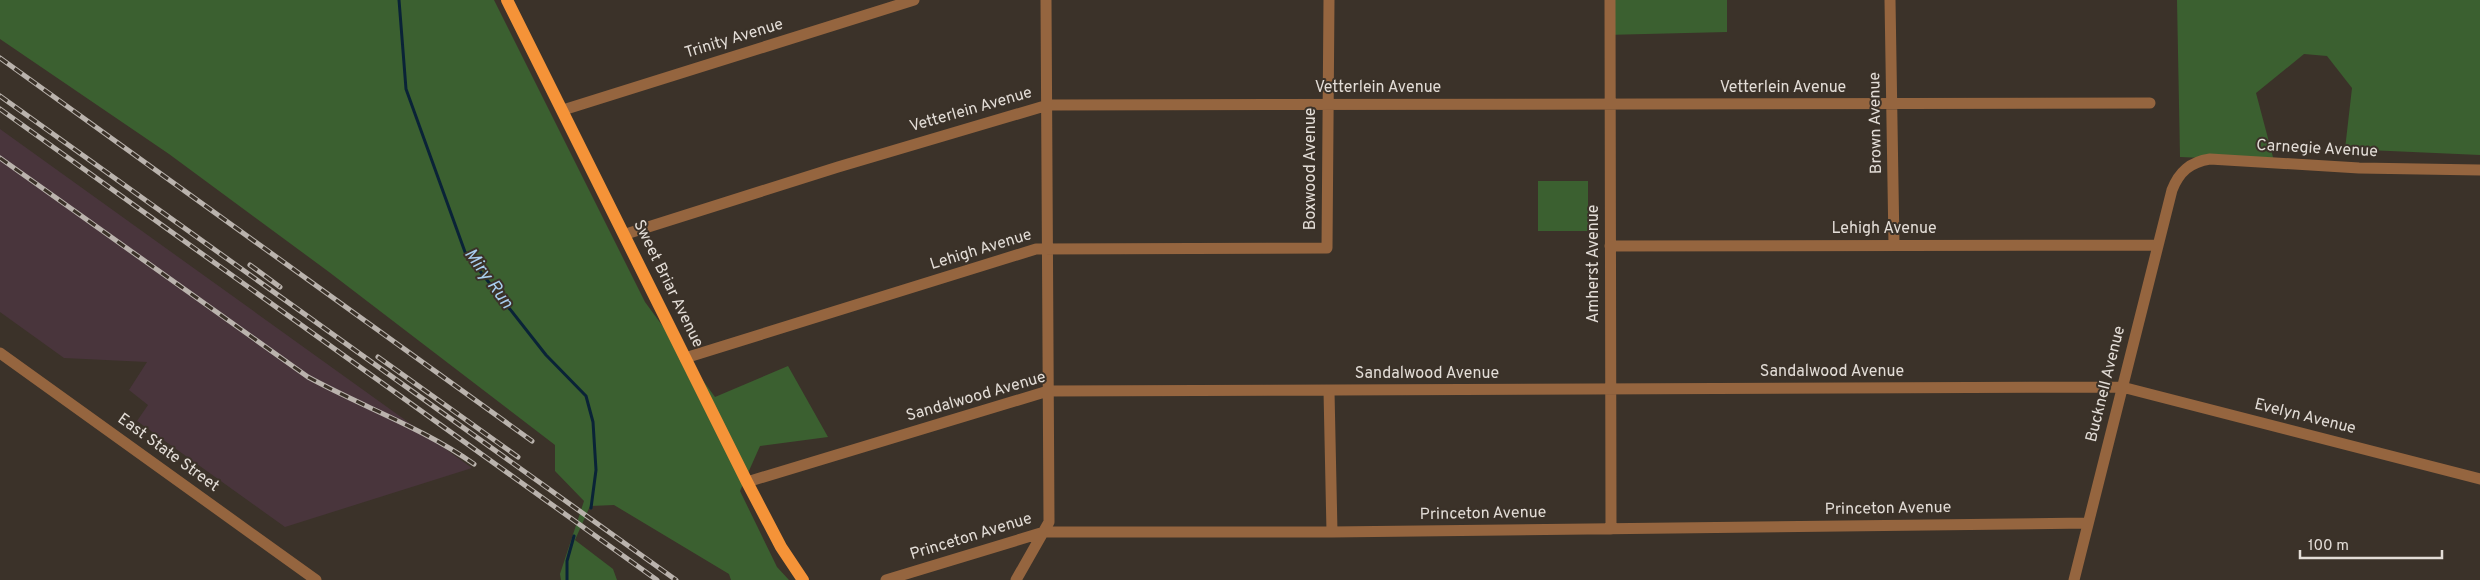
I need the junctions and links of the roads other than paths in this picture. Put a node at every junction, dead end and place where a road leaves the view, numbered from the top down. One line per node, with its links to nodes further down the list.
1 (508, 0): 12 (main road, Sweet Briar Avenue)
2 (914, 0): 12 (street, Trinity Avenue)
3 (1046, 0): 8 (street)
4 (1329, 0): 10 (street, Boxwood Avenue)
5 (1610, 0): 11 (street, Amherst Avenue)
6 (1890, 0): 9 (street, Brown Avenue)
7 (2150, 103): 9 (street, Vetterlein Avenue)
8 (1048, 104): 10 (street, Vetterlein Avenue); 15 (street, Vetterlein Avenue); 19 (street)
9 (1892, 104): 11 (street, Vetterlein Avenue); 16 (street, Brown Avenue)
10 (1328, 105): 11 (street, Vetterlein Avenue); 20 (street, Boxwood Avenue)
11 (1610, 105): 18 (street, Amherst Avenue)
12 (563, 110): 15 (main road, Sweet Briar Avenue)
13 (2480, 170): 14 (street, Carnegie Avenue)
14 (2170, 195): 17 (street, Bucknell Avenue)
15 (626, 234): 22 (main road, Sweet Briar Avenue)
16 (1894, 245): 17 (street, Lehigh Avenue); 18 (street, Lehigh Avenue)
17 (2158, 245): 23 (street, Bucknell Avenue)
18 (1610, 246): 24 (street, Amherst Avenue)
19 (1048, 247): 20 (street, Lehigh Avenue); 22 (street, Lehigh Avenue); 25 (street)
20 (1327, 248)
21 (0, 353): 33 (street, East State Street)
22 (685, 358): 28 (main road, Sweet Briar Avenue)
23 (2122, 386): 24 (street, Sandalwood Avenue); 27 (street, Evelyn Avenue); 29 (street, Bucknell Avenue)
24 (1611, 389): 26 (street, Sandalwood Avenue); 30 (street, Amherst Avenue)
25 (1048, 391): 26 (street, Sandalwood Avenue); 28 (street, Sandalwood Avenue); 31 (street)
26 (1329, 391): 32 (street)
27 (2480, 478)
28 (746, 482): 34 (main road, Sweet Briar Avenue)
29 (2088, 523): 30 (street, Princeton Avenue); 37 (street, Bucknell Avenue)
30 (1611, 529): 32 (street, Princeton Avenue)
31 (1044, 532): 32 (street, Princeton Avenue); 35 (street, Princeton Avenue); 36 (street)
32 (1332, 532)
33 (316, 580)
34 (803, 580)
35 (886, 580)
36 (1016, 580)
37 (2074, 580)

